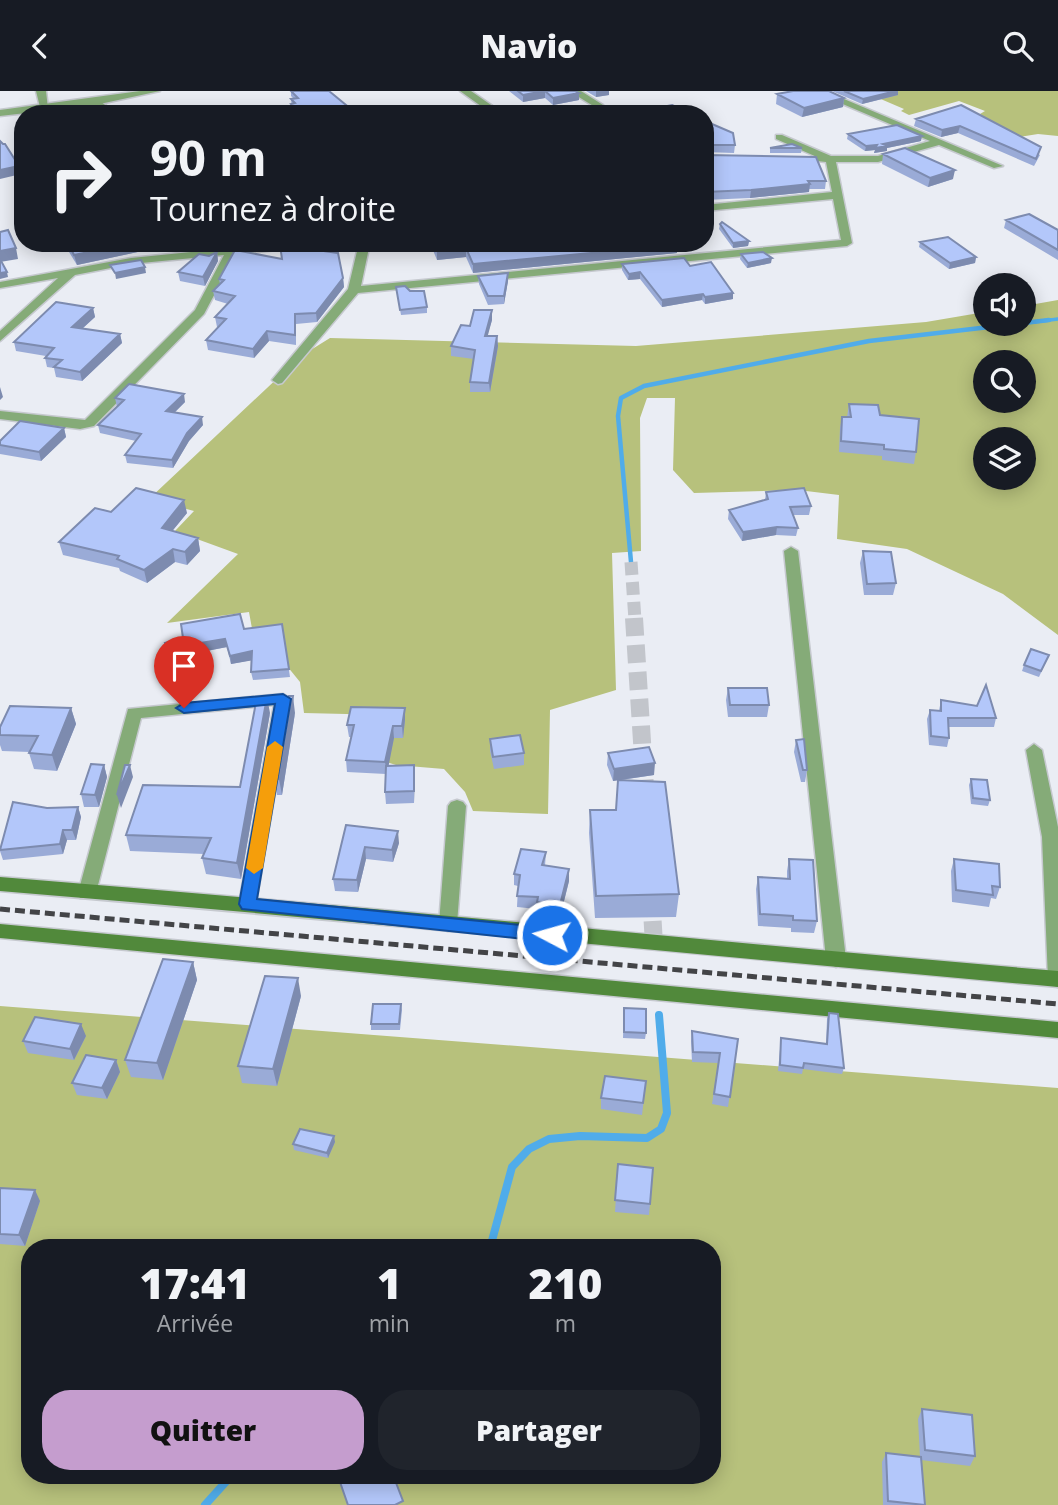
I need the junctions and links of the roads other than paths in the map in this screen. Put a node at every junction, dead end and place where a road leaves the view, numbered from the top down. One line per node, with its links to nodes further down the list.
1 (155, 91): 5 (street)
2 (465, 91): 8 (street)
3 (574, 91): 9 (street)
4 (817, 91): 11 (street)
5 (95, 102): 6 (street); 7 (street)
6 (74, 105)
7 (100, 105)
8 (486, 105)
9 (598, 105)
10 (779, 137): 13 (street)
11 (939, 142): 13 (street); 14 (street)
12 (802, 159): 13 (street)
13 (830, 159): 15 (street)
14 (998, 166)
15 (837, 195): 16 (street); 22 (street)
16 (714, 207)
17 (222, 252): 20 (street)
18 (231, 252): 25 (street)
19 (363, 252): 22 (street)
20 (71, 272): 21 (street); 23 (street)
21 (0, 285)
22 (354, 290): 24 (street)
23 (0, 337)
24 (278, 380)
25 (0, 415)
26 (791, 551): 35 (street)
27 (1034, 750): 29 (street)
28 (457, 806): 33 (street)
29 (1055, 838): 36 (street)
30 (0, 884): 31 (main road)
31 (87, 893): 32 (main road); 32 (street)
32 (248, 904): 33 (main road)
33 (448, 924): 35 (main road)
34 (0, 931): 37 (main road)
35 (836, 959): 36 (main road)
36 (1058, 979)
37 (1058, 1030)

